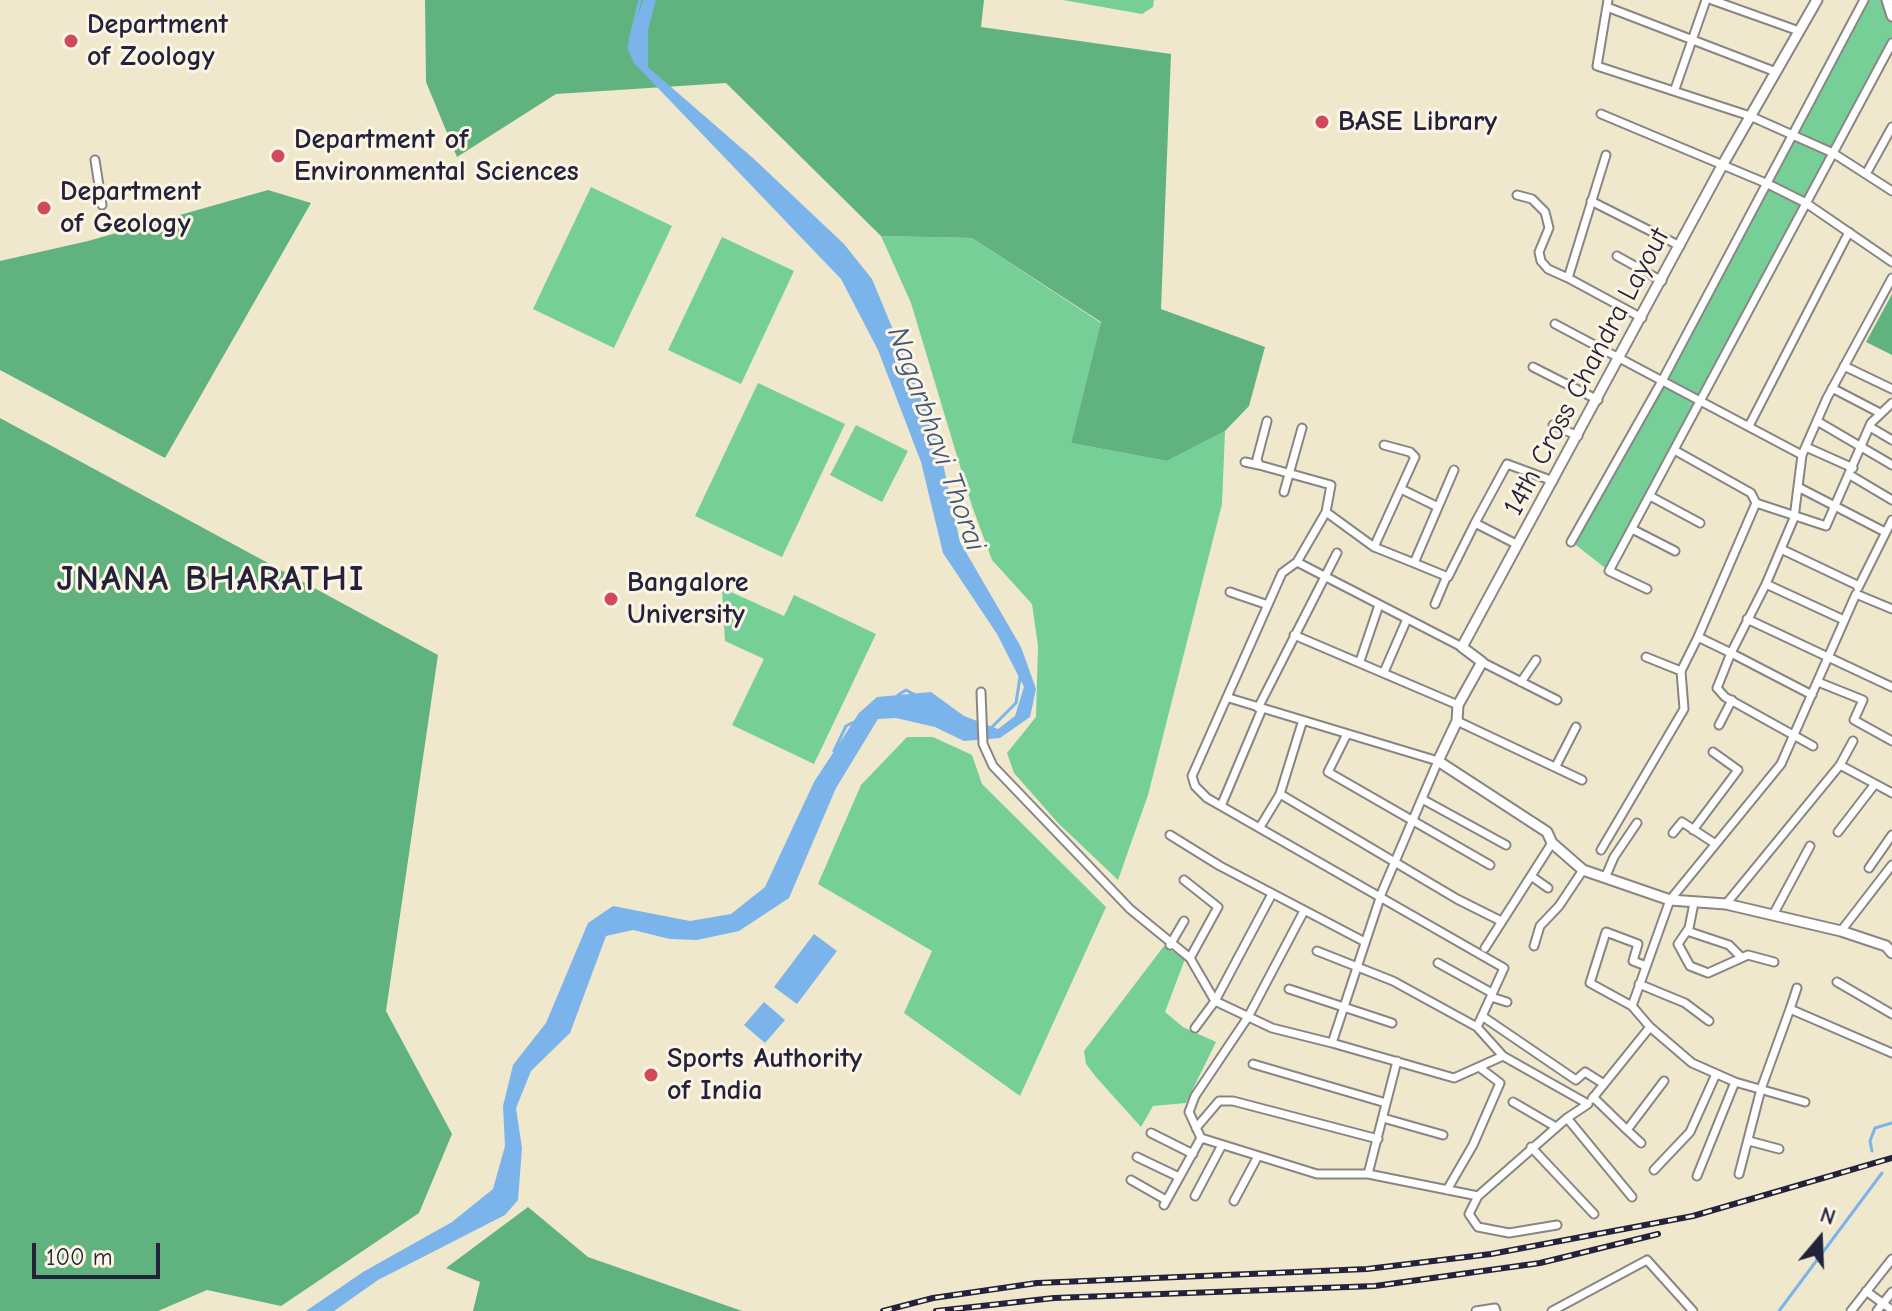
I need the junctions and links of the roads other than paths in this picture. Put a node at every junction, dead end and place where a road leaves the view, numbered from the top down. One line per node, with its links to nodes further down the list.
1 (1709, 0): 7 (street); 8 (street)
2 (1817, 0): 7 (street, 14th Cross Chandra Layout)
3 (1864, 0): 15 (street)
4 (1887, 0): 6 (street)
5 (1607, 4): 8 (street); 11 (street)
6 (1892, 16)
7 (1799, 31): 10 (street, 14th Cross Chandra Layout)
8 (1692, 38): 10 (street); 11 (street)
9 (1892, 43): 16 (street)
10 (1776, 72): 13 (street, 14th Cross Chandra Layout)
11 (1675, 89): 13 (street)
12 (1601, 114): 19 (street)
13 (1750, 116): 15 (street); 19 (street, 14th Cross Chandra Layout)
14 (1892, 127): 20 (street)
15 (1791, 135): 16 (street); 21 (street)
16 (1833, 153): 20 (street); 25 (street)
17 (1606, 155): 24 (street)
18 (95, 160): 26 (street)
19 (1723, 164): 21 (street); 28 (street, 14th Cross Chandra Layout)
20 (1866, 174): 22 (street)
21 (1768, 184): 25 (street); 39 (street)
22 (1892, 191)
23 (1517, 195): 31 (street)
24 (1591, 201): 28 (street); 31 (street)
25 (1806, 203): 27 (street); 43 (street)
26 (102, 205)
27 (1849, 232): 30 (street); 48 (street)
28 (1680, 246): 33 (street, 14th Cross Chandra Layout)
29 (1617, 256): 33 (street)
30 (1892, 262)
31 (1568, 278): 34 (street)
32 (1892, 278): 37 (street)
33 (1662, 281): 34 (street, 14th Cross Chandra Layout)
34 (1642, 318): 36 (street, 14th Cross Chandra Layout)
35 (1555, 324): 36 (street)
36 (1621, 359): 39 (street); 42 (street, 14th Cross Chandra Layout)
37 (1844, 366): 40 (street); 41 (street)
38 (1533, 367): 42 (street)
39 (1662, 381): 43 (street); 59 (street)
40 (1832, 388): 45 (street); 47 (street)
41 (1892, 389)
42 (1598, 400): 52 (street, 14th Cross Chandra Layout)
43 (1702, 401): 48 (street); 56 (street)
44 (1892, 403): 45 (street)
45 (1880, 413): 50 (street)
46 (1267, 421): 60 (street)
47 (1817, 421): 55 (street); 57 (street)
48 (1750, 424): 57 (street)
49 (1553, 425): 52 (street)
50 (1870, 427): 53 (street); 55 (street)
51 (1302, 428): 64 (street)
52 (1578, 436): 66 (street, 14th Cross Chandra Layout)
53 (1892, 440)
54 (1384, 445): 68 (street)
55 (1862, 446): 61 (street); 65 (street)
56 (1676, 451): 70 (street); 72 (street)
57 (1804, 451): 65 (street); 67 (street)
58 (1245, 462): 60 (street)
59 (1616, 464): 62 (street); 82 (street)
60 (1259, 465): 64 (street)
61 (1892, 465)
62 (1625, 469)
63 (1454, 470): 74 (street)
64 (1289, 472): 69 (street); 75 (street)
65 (1852, 472): 71 (street); 73 (street)
66 (1553, 481): 78 (street); 84 (street, 14th Cross Chandra Layout)
67 (1798, 487): 73 (street); 76 (street)
68 (1401, 489): 74 (street); 85 (street)
69 (1284, 492)
70 (1650, 496): 79 (street); 80 (street)
71 (1892, 500)
72 (1756, 503): 76 (street); 106 (street)
73 (1836, 504): 76 (street); 81 (street)
74 (1438, 507): 90 (street)
75 (1326, 512): 85 (street); 89 (street)
76 (1794, 518): 86 (street)
77 (1892, 520): 81 (street)
78 (1475, 523): 84 (street); 92 (street)
79 (1700, 523)
80 (1632, 529): 87 (street); 95 (street)
81 (1884, 535): 83 (street); 94 (street)
82 (1571, 542)
83 (1892, 543)
84 (1518, 545): 107 (street, 14th Cross Chandra Layout)
85 (1374, 547): 90 (street)
86 (1781, 549): 93 (street); 94 (street)
87 (1675, 551)
88 (1337, 553): 91 (street)
89 (1297, 562): 91 (street); 99 (street)
90 (1414, 563): 92 (street)
91 (1324, 577): 100 (street); 105 (street)
92 (1446, 578): 98 (street)
93 (1766, 584): 103 (street); 104 (street)
94 (1859, 586): 97 (street)
95 (1647, 589)
96 (1230, 592): 99 (street)
97 (1856, 594): 101 (street); 104 (street)
98 (1435, 604)
99 (1268, 605): 121 (street)
100 (1379, 605): 102 (street); 112 (street)
101 (1892, 609)
102 (1407, 619): 107 (street); 115 (street)
103 (1747, 619): 108 (street); 110 (street)
104 (1844, 620): 110 (street)
105 (1294, 635): 112 (street); 125 (street)
106 (1698, 637): 108 (street); 114 (street)
107 (1462, 647): 113 (street)
108 (1731, 653): 120 (street); 123 (street)
109 (1646, 657): 114 (street)
110 (1827, 659): 117 (street); 118 (street)
111 (1536, 660): 116 (street)
112 (1360, 661): 115 (street)
113 (1482, 662): 116 (street); 124 (street)
114 (1681, 671): 157 (street)
115 (1384, 672): 124 (street)
116 (1521, 682): 122 (street)
117 (1818, 682): 120 (street); 133 (street)
118 (1892, 687)
119 (981, 692): 179 (street)
120 (1812, 695): 131 (street)
121 (1229, 698): 125 (street); 144 (street)
122 (1557, 700)
123 (1732, 700): 128 (street); 131 (street)
124 (1458, 705): 126 (street)
125 (1260, 708): 127 (street); 144 (street)
126 (1457, 721): 136 (street); 138 (street)
127 (1302, 723): 130 (street); 142 (street)
128 (1719, 725)
129 (1576, 727): 138 (street)
130 (1347, 734): 136 (street); 145 (street)
131 (1795, 736): 134 (street); 154 (street)
132 (1853, 741): 137 (street)
133 (1892, 741)
134 (1813, 746)
135 (1713, 752): 148 (street)
136 (1438, 761): 143 (street); 153 (street)
137 (1840, 765): 140 (street); 171 (street)
138 (1556, 766): 139 (street)
139 (1582, 780)
140 (1875, 784): 141 (street); 149 (street)
141 (1892, 793)
142 (1280, 794): 147 (street); 158 (street)
143 (1422, 799): 145 (street); 155 (street)
144 (1221, 806): 147 (street)
145 (1412, 823): 158 (street); 159 (street)
146 (1637, 823): 164 (street)
147 (1260, 827): 168 (street)
148 (1693, 830): 150 (street); 154 (street)
149 (1838, 832)
150 (1673, 833)
151 (1170, 835): 167 (street)
152 (1892, 835): 161 (street)
153 (1552, 843): 162 (street); 163 (street)
154 (1714, 843): 169 (street)
155 (1506, 845)
156 (1810, 846): 173 (street)
157 (1601, 850)
158 (1395, 859): 168 (street); 175 (street)
159 (1490, 865)
160 (1892, 865): 177 (street)
161 (1869, 868)
162 (1583, 870): 164 (street); 180 (street)
163 (1531, 876): 166 (street); 175 (street)
164 (1605, 878): 169 (street)
165 (1184, 880): 185 (street)
166 (1548, 888)
167 (1272, 894): 172 (street); 195 (street)
168 (1380, 900): 178 (street); 194 (street)
169 (1670, 900): 170 (street); 189 (street)
170 (1694, 903): 171 (street); 176 (street)
171 (1726, 904): 173 (street)
172 (1304, 911): 178 (street); 202 (street)
173 (1773, 915): 177 (street)
174 (1184, 921): 179 (street)
175 (1501, 921): 182 (street)
176 (1687, 931): 184 (street); 184 (street)
177 (1841, 931): 181 (street)
178 (1365, 942): 188 (street)
179 (1170, 945): 185 (street)
180 (1534, 946)
181 (1890, 946)
182 (1485, 948)
183 (1317, 951): 188 (street)
184 (1740, 956): 186 (street)
185 (1190, 958): 195 (street)
186 (1774, 962)
187 (1438, 963): 194 (street)
188 (1357, 965): 197 (street); 205 (street)
189 (1646, 966): 191 (street); 198 (street)
190 (1837, 982): 200 (street)
191 (1639, 984): 198 (street); 203 (street)
192 (1797, 988): 199 (street)
193 (1289, 989): 197 (street)
194 (1491, 995): 196 (street); 201 (street)
195 (1215, 1001): 202 (street); 207 (street)
196 (1507, 1002)
197 (1343, 1004): 204 (street); 208 (street)
198 (1632, 1006): 206 (street)
199 (1790, 1009): 209 (street); 218 (street)
200 (1892, 1014)
201 (1482, 1016): 205 (street); 217 (street)
202 (1248, 1017): 208 (street); 226 (street)
203 (1709, 1021)
204 (1392, 1023)
205 (1477, 1027): 210 (street)
206 (1650, 1027): 214 (street); 217 (street)
207 (1195, 1028)
208 (1332, 1043): 211 (street)
209 (1892, 1053)
210 (1503, 1056): 213 (street); 219 (street)
211 (1397, 1061): 213 (street); 222 (street)
212 (1253, 1064): 222 (street)
213 (1479, 1067): 246 (street)
214 (1716, 1074): 216 (street); 240 (street)
215 (1664, 1081): 227 (street)
216 (1735, 1082): 218 (street); 243 (street)
217 (1604, 1084): 219 (street)
218 (1761, 1089): 221 (street); 232 (street)
219 (1590, 1100): 224 (street); 227 (street)
220 (1513, 1102): 225 (street)
221 (1805, 1102)
222 (1386, 1103): 223 (street)
223 (1383, 1118): 229 (street); 231 (street)
224 (1567, 1118): 225 (street); 249 (street)
225 (1556, 1127): 235 (street)
226 (1196, 1128): 230 (street); 231 (street)
227 (1627, 1130): 233 (street)
228 (1151, 1133): 237 (street)
229 (1443, 1135)
230 (1201, 1138): 234 (street); 237 (street)
231 (1378, 1139): 241 (street)
232 (1749, 1141): 236 (street); 242 (street)
233 (1641, 1143)
234 (1222, 1145): 238 (street); 247 (street)
235 (1531, 1147): 248 (street); 251 (street)
236 (1779, 1149)
237 (1193, 1154): 244 (street)
238 (1258, 1156): 241 (street); 250 (street)
239 (1137, 1157): 244 (street)
240 (1654, 1170)
241 (1368, 1174): 246 (street)
242 (1739, 1174)
243 (1697, 1176)
244 (1179, 1177): 245 (street)
245 (1131, 1180)
246 (1447, 1190): 248 (street)
247 (1195, 1196)
248 (1478, 1196): 252 (street)
249 (1632, 1197)
250 (1234, 1201)
251 (1594, 1214)
252 (1557, 1225)
253 (1892, 1259): 254 (street)
254 (1866, 1291): 256 (street); 262 (street)
255 (1892, 1292): 256 (street)
256 (1883, 1304): 257 (street); 263 (street)
257 (1892, 1310)
258 (1476, 1311): 259 (street)
259 (1496, 1311)
260 (1552, 1311): 261 (street)
261 (1693, 1311)
262 (1851, 1311)
263 (1877, 1311)

